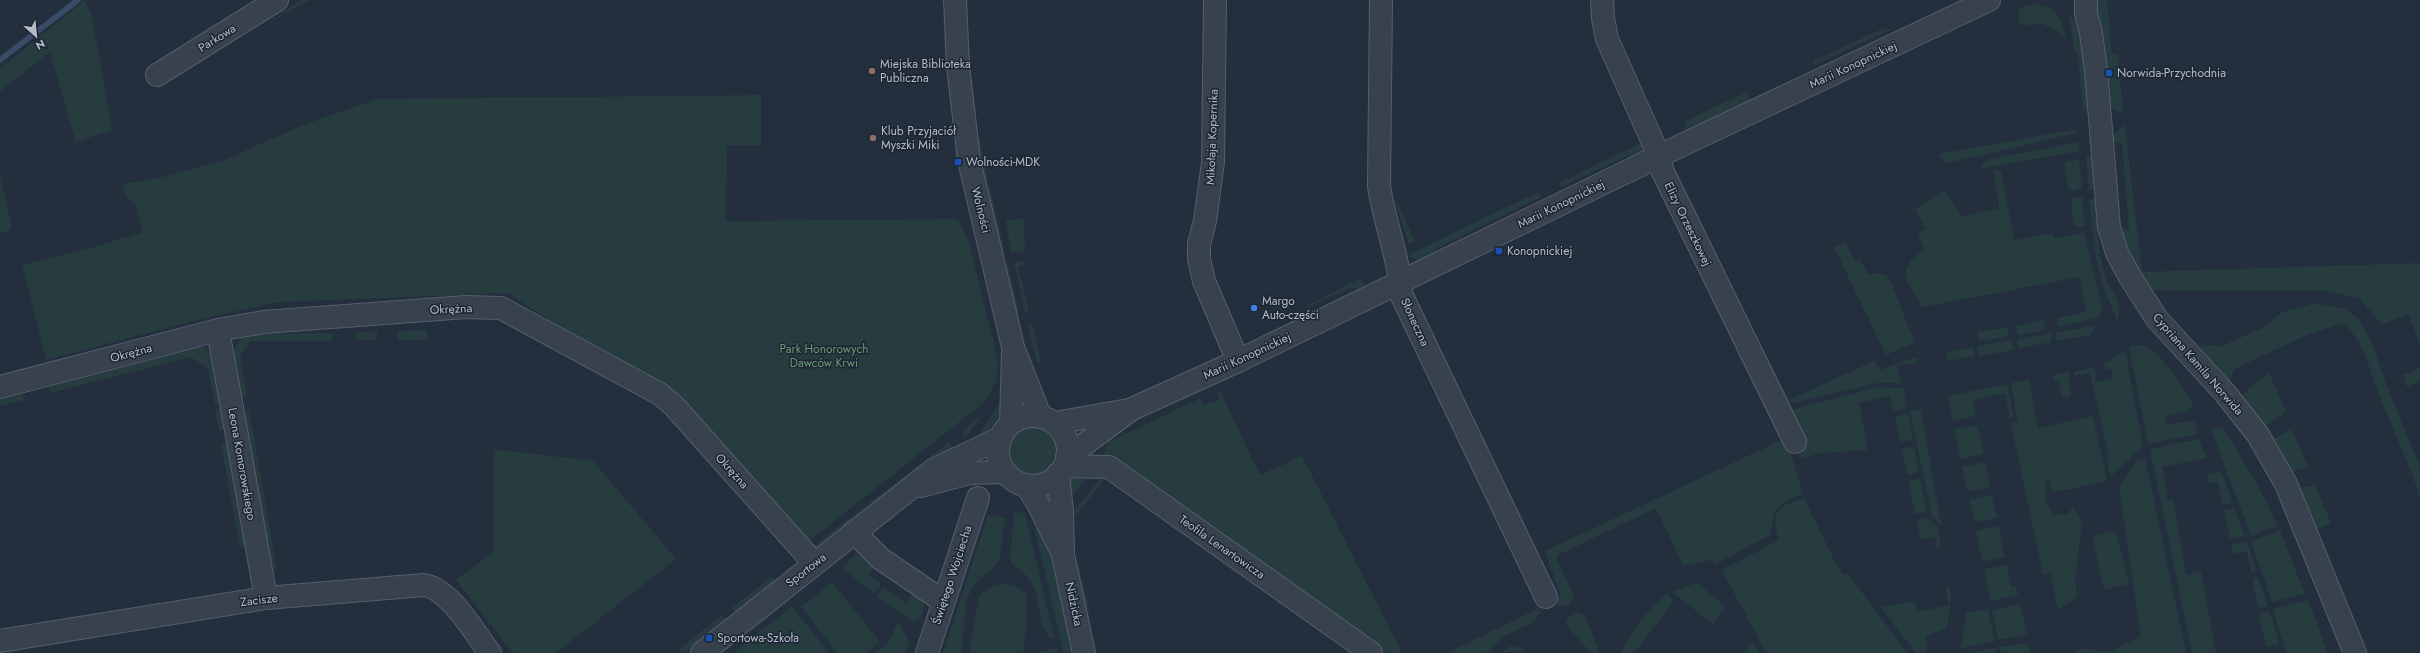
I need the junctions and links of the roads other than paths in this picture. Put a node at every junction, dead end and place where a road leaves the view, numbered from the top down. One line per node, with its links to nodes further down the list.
1 (277, 0): 8 (street, Parkowa)
2 (955, 0): 12 (street, Wolności)
3 (1215, 0): 13 (street, Mikołaja Kopernika)
4 (1381, 0): 10 (street, Słoneczna)
5 (1602, 0): 9 (street, Elizy Orzeszkowej)
6 (1989, 0): 9 (street, Marii Konopnickiej)
7 (2082, 5): 36 (street, Cypriana Kamila Norwida)
8 (157, 75)
9 (1659, 156): 10 (street, Marii Konopnickiej); 18 (street, Elizy Orzeszkowej)
10 (1400, 281): 13 (street, Marii Konopnickiej); 27 (street, Słoneczna)
11 (218, 330): 14 (street, Okrężna); 26 (street, Okrężna); 28 (street, Leona Komorowskiego)
12 (1013, 346): 16 (street); 17 (street)
13 (1238, 361): 15 (street, Marii Konopnickiej)
14 (0, 387)
15 (1132, 409): 16 (street); 19 (street)
16 (1048, 420): 17 (street); 19 (street)
17 (1005, 430): 20 (street); 22 (street, Sportowa)
18 (1795, 442)
19 (1063, 466): 21 (street); 25 (street); 35 (street, Teofila Lenartowicza)
20 (1005, 472): 21 (street); 22 (street)
21 (1026, 485): 25 (street)
22 (912, 488): 24 (street, Sportowa)
23 (978, 498): 29 (street, Świętego Wojciecha)
24 (854, 532): 26 (street, Sportowa); 29 (street)
25 (1063, 555): 34 (street, Nidzicka)
26 (814, 563): 32 (street, Sportowa)
27 (1546, 597)
28 (266, 598): 30 (street, Zacisze); 31 (street, Zacisze)
29 (943, 600): 33 (street, Świętego Wojciecha)
30 (0, 641)
31 (490, 653)
32 (702, 653)
33 (927, 653)
34 (1084, 653)
35 (1371, 653)
36 (2355, 653)

